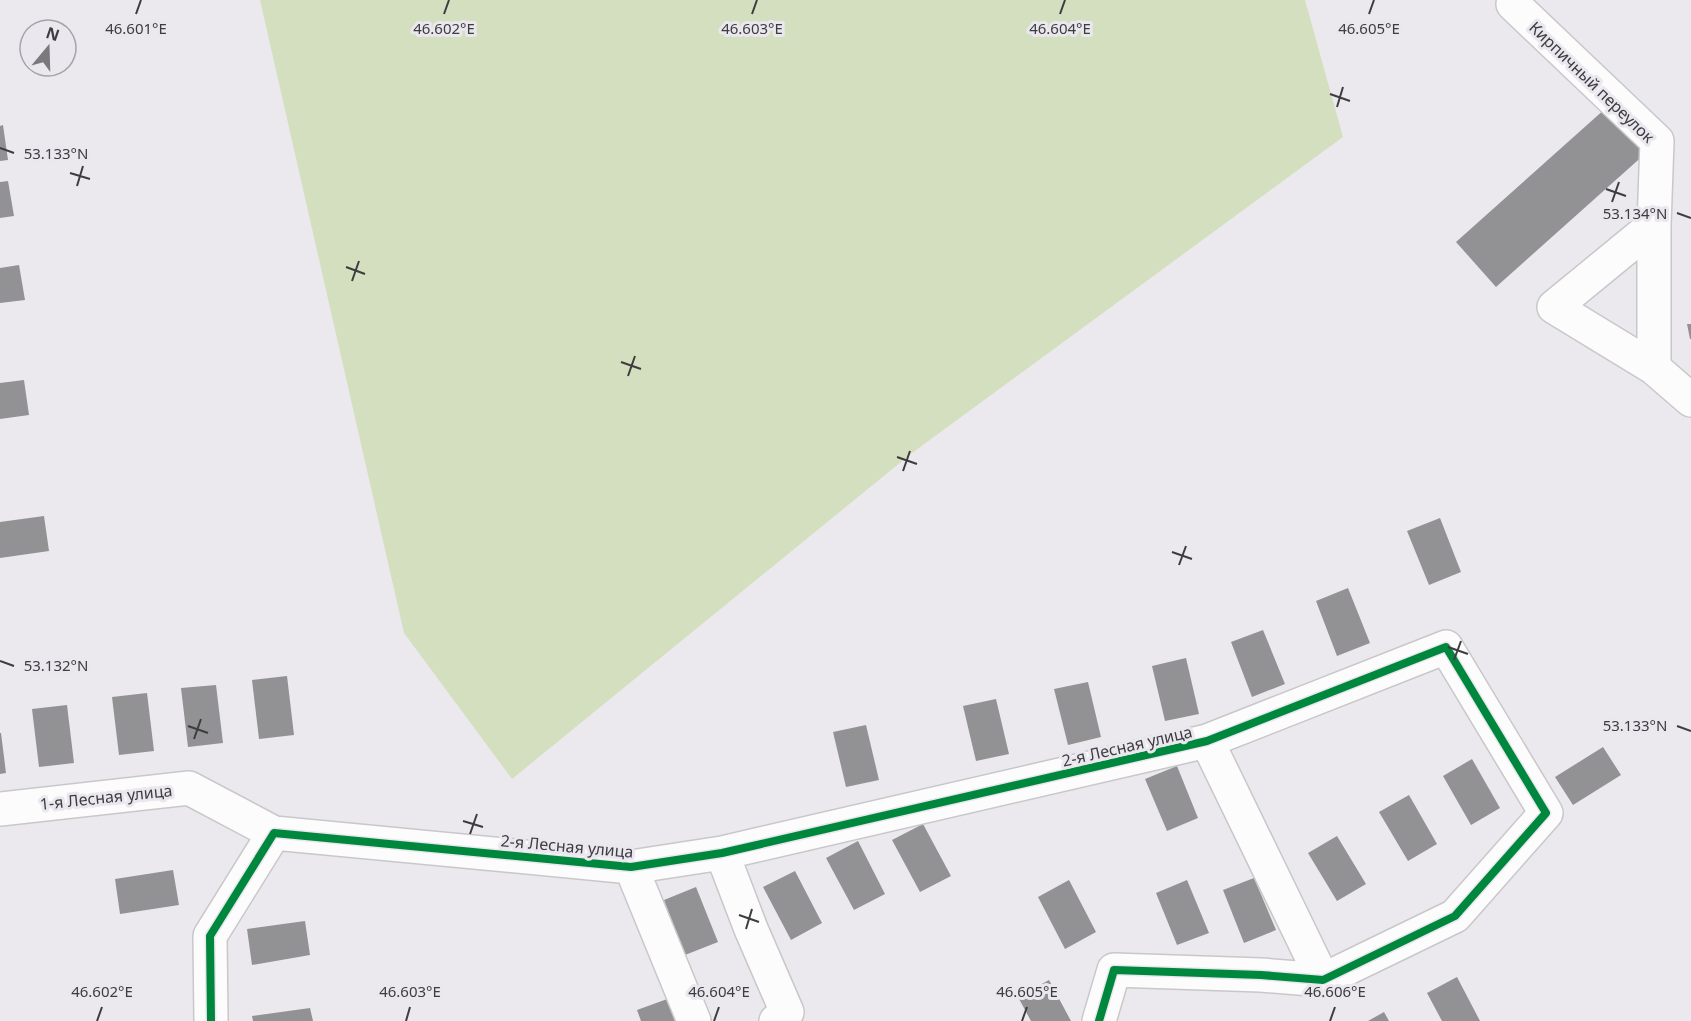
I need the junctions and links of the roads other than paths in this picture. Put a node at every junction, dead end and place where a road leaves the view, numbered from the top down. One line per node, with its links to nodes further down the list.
1 (1513, 4): 2 (street, Кирпичный переулок)
2 (1654, 225): 3 (street, Кирпичный переулок); 3 (street)
3 (1653, 368): 4 (street)
4 (1691, 400)
5 (1207, 741): 8 (street, 2-я Лесная улица); 10 (street); 10 (street, 2-я Лесная улица)
6 (0, 809): 7 (street, 1-я Лесная улица)
7 (274, 833): 9 (street, 2-я Лесная улица); 11 (street)
8 (722, 853): 9 (street, 2-я Лесная улица); 13 (street)
9 (631, 867): 12 (street, 2-я Лесная улица)
10 (1323, 980): 14 (street)
11 (211, 1021)
12 (694, 1021)
13 (776, 1021)
14 (1099, 1021)

